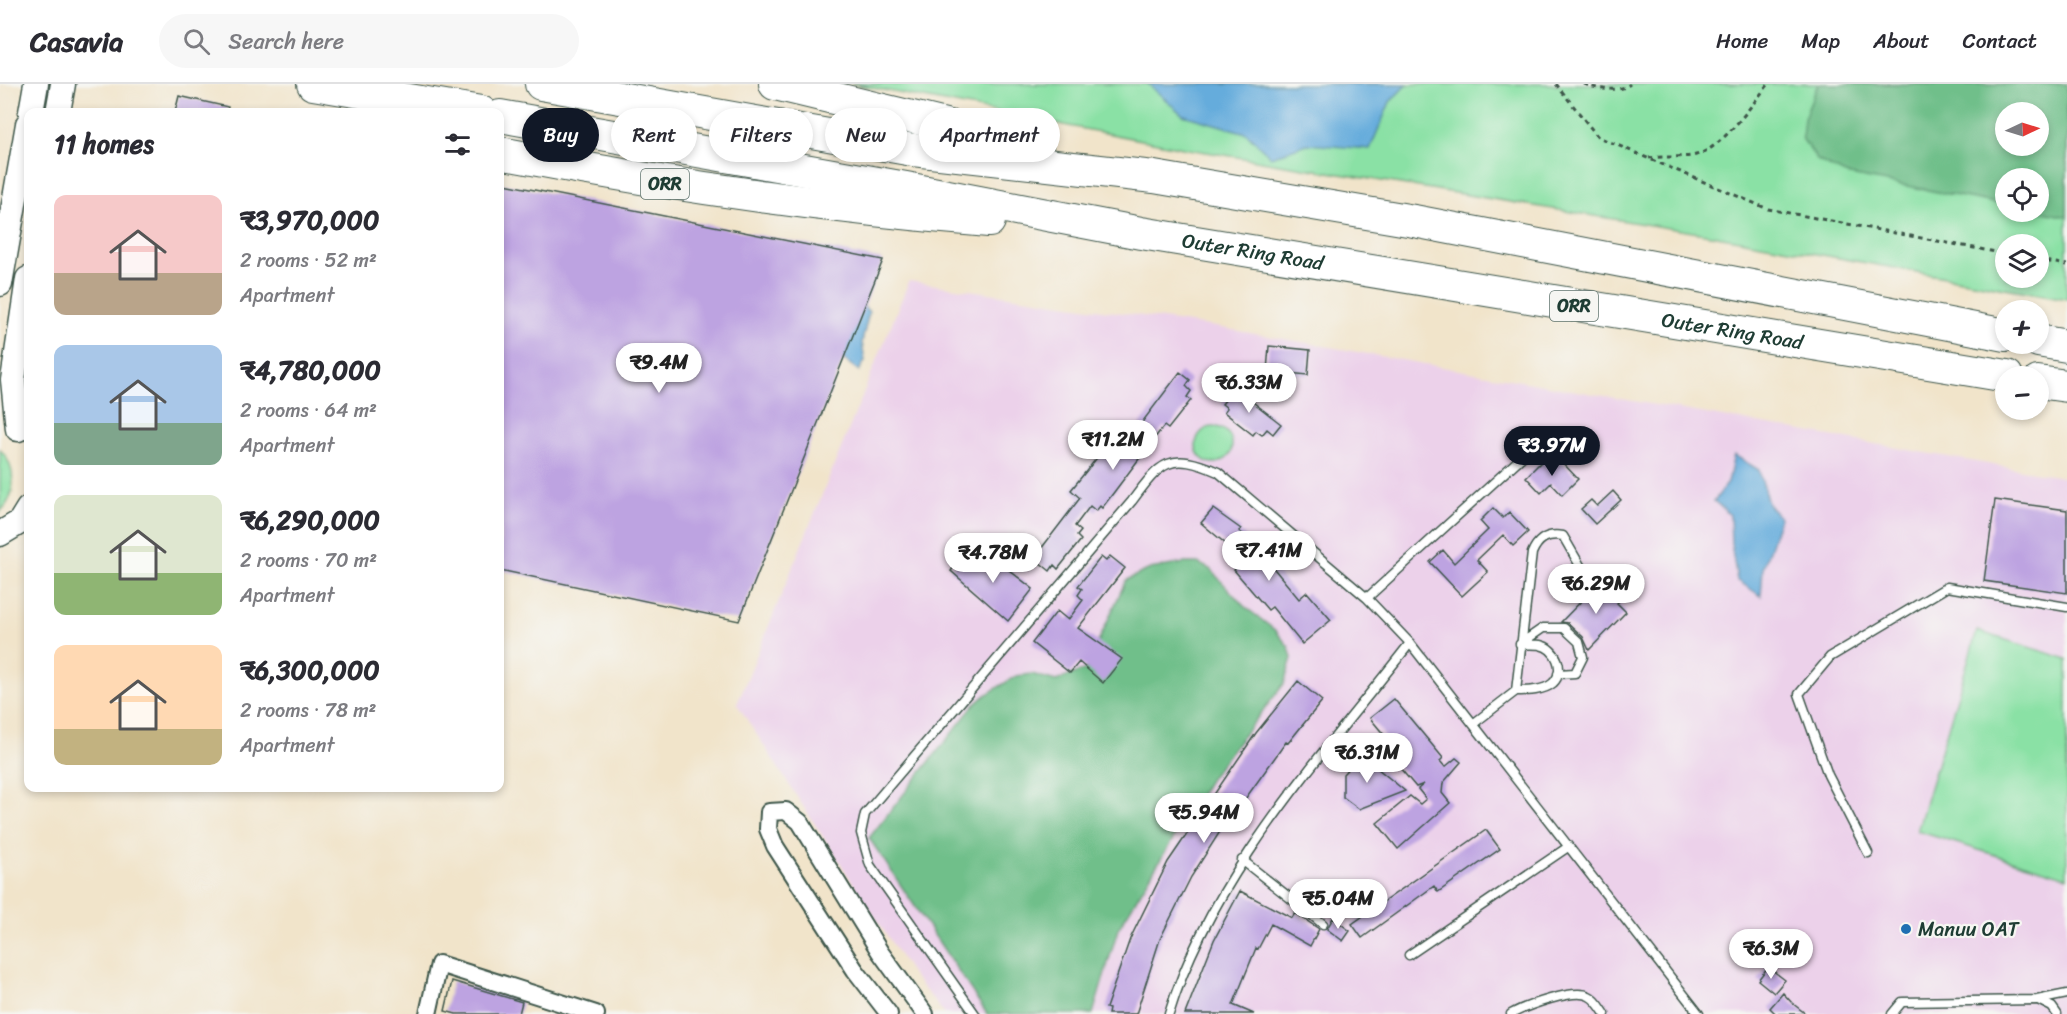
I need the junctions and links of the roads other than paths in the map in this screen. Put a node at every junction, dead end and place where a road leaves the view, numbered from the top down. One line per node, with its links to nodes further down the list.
1 (36, 84): 6 (main road)
2 (63, 84): 7 (main road)
3 (313, 84): 8 (highway)
4 (541, 84): 12 (highway)
5 (776, 84): 12 (highway)
6 (32, 108)
7 (59, 108)
8 (457, 108)
9 (504, 117): 13 (highway, ORR)
10 (24, 147): 14 (main road)
11 (504, 154): 13 (highway, ORR)
12 (1155, 177): 16 (highway)
13 (835, 190): 19 (highway, Outer Ring Road / ORR)
14 (0, 284)
15 (24, 306): 22 (main road)
16 (1995, 333)
17 (2049, 343): 18 (highway)
18 (2067, 346)
19 (1995, 374)
20 (2049, 384): 21 (highway)
21 (2067, 386)
22 (16, 431)
23 (1534, 446): 27 (lane)
24 (24, 516): 25 (main road)
25 (0, 534)
26 (1586, 576): 30 (lane)
27 (1367, 598): 29 (lane); 45 (lane)
28 (2067, 607): 35 (lane)
29 (1410, 643): 33 (lane); 36 (lane)
30 (1520, 644): 31 (lane); 31 (lane); 32 (lane)
31 (1558, 674): 32 (lane)
32 (1516, 691): 33 (lane)
33 (1473, 724): 34 (lane)
34 (1568, 847): 38 (lane); 49 (lane)
35 (1868, 853)
36 (1242, 860): 37 (lane); 46 (lane)
37 (1323, 924)
38 (1409, 955)
39 (2067, 994): 40 (lane)
40 (2037, 1000): 50 (lane); 51 (lane)
41 (428, 1014): 42 (street)
42 (596, 1014)
43 (889, 1014): 44 (street)
44 (925, 1014)
45 (975, 1014)
46 (1169, 1014)
47 (1511, 1014): 48 (lane)
48 (1605, 1014)
49 (1699, 1014)
50 (1892, 1014)
51 (2057, 1014)

